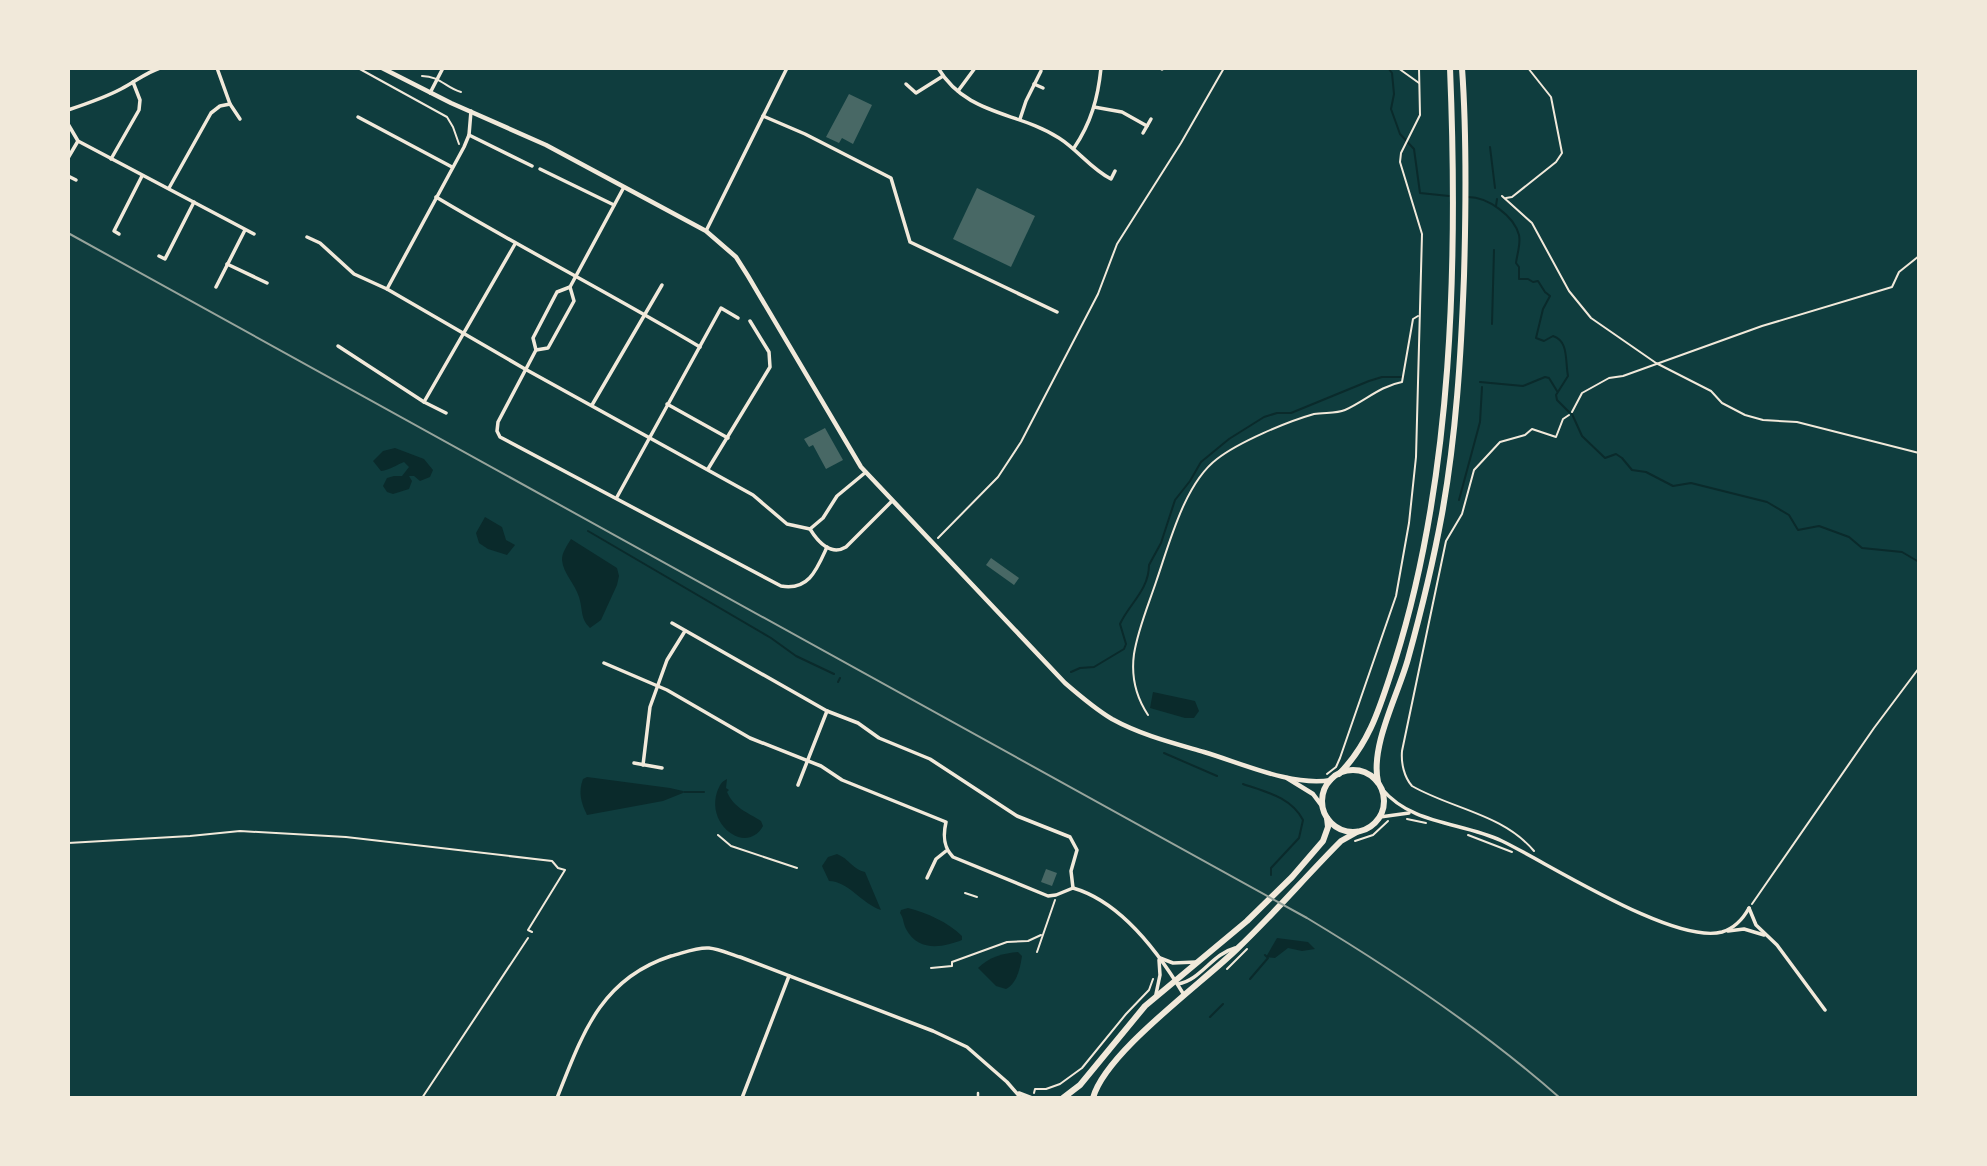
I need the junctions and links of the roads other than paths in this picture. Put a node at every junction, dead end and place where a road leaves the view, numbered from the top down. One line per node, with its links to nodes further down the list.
1 (160, 68): 16 (street)
2 (217, 68): 23 (street)
3 (382, 68): 11 (street)
4 (443, 68): 15 (street)
5 (787, 68): 27 (street)
6 (938, 68): 14 (street)
7 (975, 68): 20 (street)
8 (1101, 68): 24 (street)
9 (1450, 68): 100 (highway)
10 (1462, 68): 103 (highway)
11 (393, 71): 22 (street)
12 (1041, 71): 17 (street)
13 (422, 76): 15 (lane)
14 (943, 76): 18 (street); 20 (street)
15 (438, 78): 21 (lane); 22 (street)
16 (133, 82): 25 (street); 39 (street)
17 (1034, 84): 19 (street); 30 (street)
18 (906, 85)
19 (1043, 88)
20 (958, 91): 30 (street)
21 (461, 92)
22 (430, 93): 26 (street)
23 (230, 104): 29 (street); 48 (street)
24 (1094, 107): 33 (street); 37 (street)
25 (68, 110)
26 (471, 111): 35 (street); 47 (street)
27 (763, 116): 54 (street); 70 (street)
28 (358, 117): 41 (street)
29 (240, 119)
30 (1020, 119): 37 (street)
31 (1151, 119): 33 (street)
32 (68, 124): 36 (street)
33 (1147, 126): 34 (street)
34 (1143, 133)
35 (469, 135): 40 (street); 41 (street)
36 (78, 141): 38 (street); 39 (street)
37 (1074, 148): 43 (street)
38 (68, 158)
39 (111, 159): 45 (street)
40 (532, 166)
41 (452, 168): 49 (street)
42 (540, 169): 51 (street)
43 (1115, 171)
44 (68, 176): 46 (street)
45 (143, 176): 48 (street); 55 (street)
46 (76, 180)
47 (624, 187): 51 (street); 54 (street)
48 (169, 188): 50 (street)
49 (436, 197): 59 (street); 69 (street)
50 (194, 202): 53 (street); 61 (street)
51 (614, 205): 64 (street)
52 (106, 227): 55 (street)
53 (246, 229): 57 (street); 63 (street)
54 (706, 230): 86 (street)
55 (114, 231): 56 (street)
56 (119, 234)
57 (254, 234)
58 (307, 237): 69 (street)
59 (515, 244): 64 (street); 74 (street)
60 (159, 256): 61 (street)
61 (165, 259): 62 (street)
62 (171, 262)
63 (227, 264): 65 (street); 67 (street)
64 (575, 277): 68 (street); 71 (street)
65 (267, 283)
66 (662, 285): 71 (street)
67 (216, 287)
68 (570, 287): 77 (street); 77 (street)
69 (387, 289): 74 (street)
70 (1057, 312)
71 (645, 314): 76 (street); 81 (street)
72 (738, 318): 76 (street)
73 (750, 321): 84 (street)
74 (464, 331): 78 (street); 79 (street)
75 (338, 346): 79 (street)
76 (700, 347): 80 (street)
77 (536, 350): 78 (street)
78 (525, 369): 81 (street); 87 (street)
79 (424, 402): 82 (street)
80 (667, 404): 83 (street); 84 (street)
81 (592, 405): 83 (street)
82 (446, 413)
83 (651, 437): 85 (street); 87 (street)
84 (728, 438): 85 (street)
85 (708, 468): 89 (street)
86 (866, 472): 88 (street); 89 (street)
87 (616, 497): 90 (street)
88 (892, 501): 90 (street); 101 (street)
89 (810, 529): 90 (street)
90 (827, 548)
91 (672, 623): 92 (street)
92 (685, 631): 94 (street); 95 (street)
93 (604, 663): 94 (street)
94 (658, 687): 96 (street); 98 (street)
95 (827, 710): 96 (street); 113 (street)
96 (807, 760): 104 (street); 111 (street)
97 (634, 763): 98 (street)
98 (643, 765): 99 (street)
99 (662, 768)
100 (1339, 774): 102 (highway); 103 (highway)
101 (1286, 777): 102 (street); 106 (street)
102 (1327, 778): 106 (highway)
103 (1378, 782): 105 (highway)
104 (797, 785)
105 (1382, 789): 107 (street); 108 (highway)
106 (1322, 806): 109 (highway)
107 (1411, 813): 108 (street); 114 (street)
108 (1380, 817): 110 (highway)
109 (1327, 818): 110 (highway); 118 (highway)
110 (1357, 832): 116 (highway)
111 (946, 851): 112 (street); 113 (street)
112 (927, 878)
113 (1073, 888): 117 (street)
114 (1722, 932): 115 (street); 115 (street)
115 (1768, 936): 123 (street)
116 (1240, 946): 120 (street); 121 (highway)
117 (1158, 957): 118 (street); 120 (street); 122 (street)
118 (1198, 962): 120 (highway)
119 (789, 976): 124 (street); 125 (street); 126 (street)
120 (1177, 983): 121 (street); 122 (highway)
121 (1185, 996): 130 (highway)
122 (1154, 999): 129 (highway)
123 (1825, 1010)
124 (1017, 1092): 127 (street); 128 (street)
125 (557, 1098)
126 (742, 1098)
127 (1021, 1098)
128 (1032, 1098)
129 (1063, 1098)
130 (1093, 1098)

